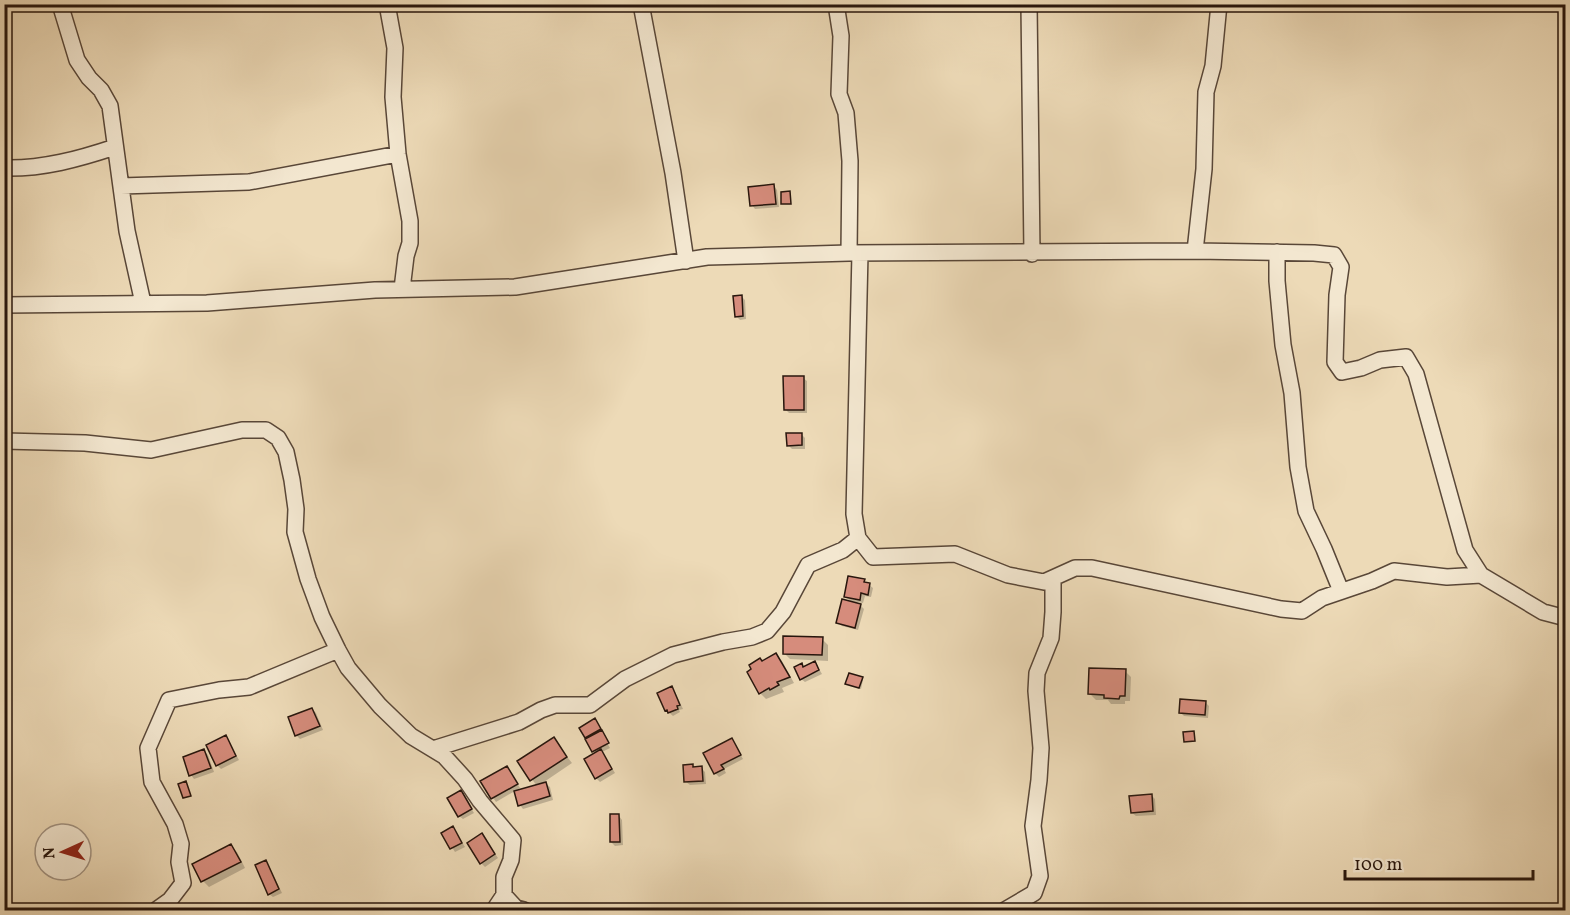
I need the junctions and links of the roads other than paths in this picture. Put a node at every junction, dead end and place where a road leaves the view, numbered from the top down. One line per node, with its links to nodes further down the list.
1 (60, 4): 7 (street)
2 (387, 4): 8 (street)
3 (641, 4): 15 (street)
4 (836, 4): 13 (street)
5 (1029, 4): 14 (street)
6 (1219, 4): 11 (street)
7 (115, 147): 9 (street); 10 (street)
8 (398, 154): 10 (street); 16 (street)
9 (4, 168)
10 (121, 186): 17 (street)
11 (1195, 251): 12 (street); 14 (street)
12 (1277, 252): 21 (street); 23 (street)
13 (855, 253): 14 (street); 15 (street); 20 (street)
14 (1032, 254)
15 (686, 261): 16 (street)
16 (402, 289): 17 (street)
17 (143, 303): 18 (street)
18 (4, 305)
19 (4, 441): 25 (street)
20 (858, 538): 22 (street); 26 (street)
21 (1481, 575): 23 (street); 24 (street)
22 (1053, 579): 23 (street); 31 (street)
23 (1341, 591)
24 (1566, 618)
25 (338, 650): 26 (street); 28 (street)
26 (433, 749): 27 (street)
27 (504, 895): 29 (street); 30 (street)
28 (156, 910)
29 (494, 910)
30 (524, 910)
31 (1005, 910)

